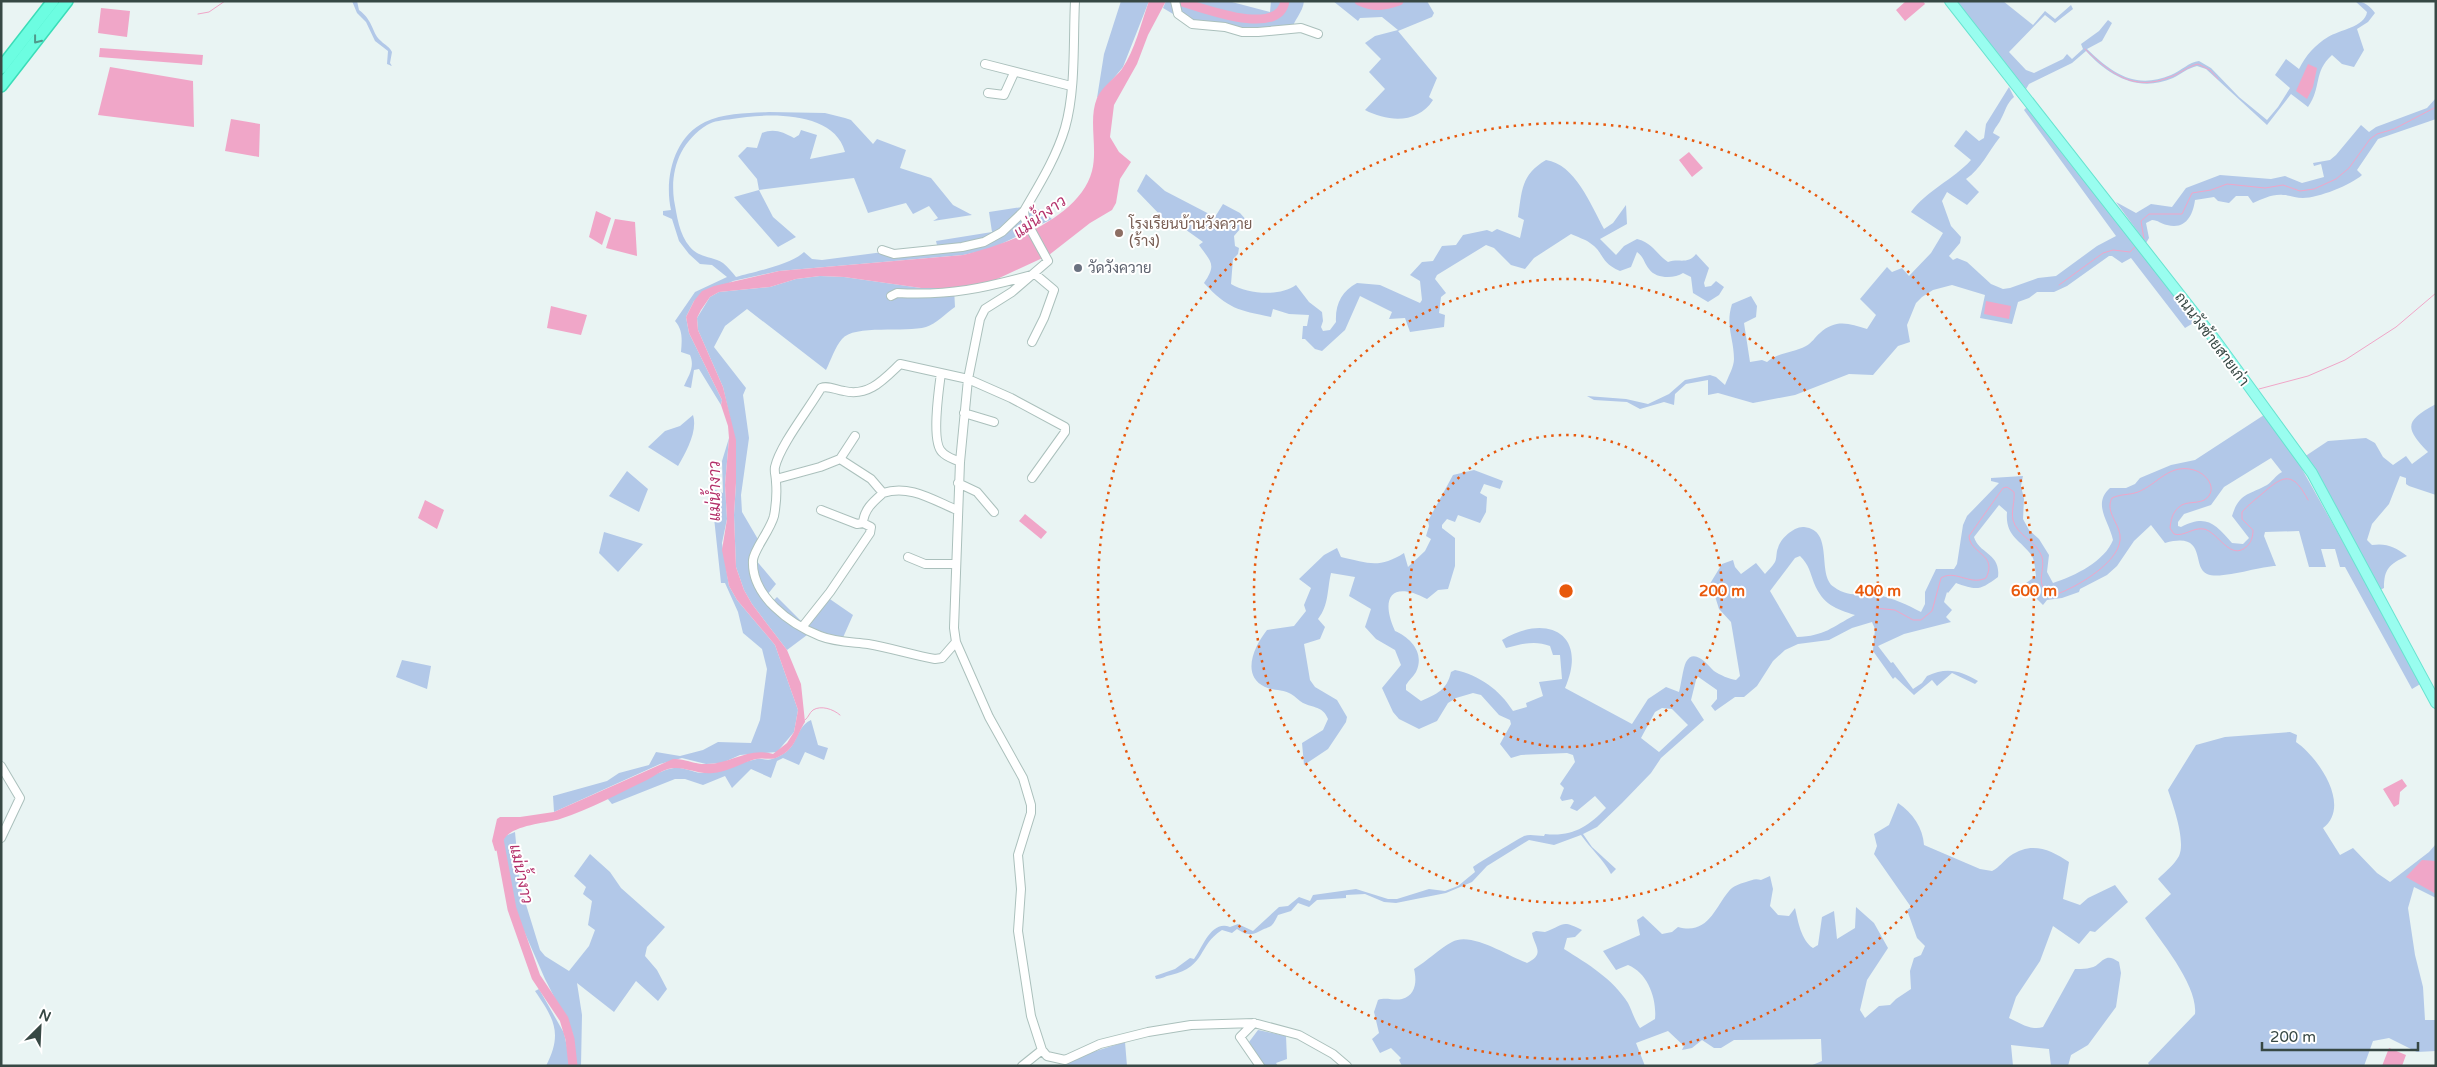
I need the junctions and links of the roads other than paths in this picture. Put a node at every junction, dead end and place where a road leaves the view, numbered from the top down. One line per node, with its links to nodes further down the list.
1 (53, 1): 8 (highway)
2 (67, 1): 10 (highway, one-way to 10)
3 (1075, 1): 11 (street)
4 (1175, 1): 6 (street)
5 (1950, 1): 37 (main road, ถนนวังซ้ายสายเก่า)
6 (1318, 34)
7 (985, 64): 9 (street)
8 (1, 68)
9 (1014, 73): 11 (street); 12 (street)
10 (1, 86)
11 (1071, 86): 13 (street)
12 (988, 93)
13 (1025, 215): 14 (street); 15 (street)
14 (882, 250)
15 (1035, 274): 16 (street); 17 (street); 19 (street)
16 (891, 296)
17 (1032, 342)
18 (941, 373): 19 (street); 24 (street); 26 (street)
19 (968, 379): 20 (street); 25 (street)
20 (964, 413): 21 (street); 24 (street)
21 (994, 422)
22 (855, 436): 23 (street)
23 (840, 459): 26 (street); 28 (street)
24 (960, 462): 27 (street)
25 (1032, 478)
26 (776, 479): 35 (street)
27 (958, 483): 30 (street); 31 (street)
28 (883, 493): 30 (street); 32 (street)
29 (821, 510): 32 (street)
30 (957, 510): 34 (street)
31 (994, 512)
32 (863, 523): 35 (street)
33 (908, 557): 34 (street)
34 (956, 564): 36 (street)
35 (803, 626): 36 (street)
36 (956, 642): 41 (street)
37 (2436, 703)
38 (1, 766): 39 (street)
39 (2, 833)
40 (1254, 1023): 41 (street); 43 (street); 44 (street)
41 (1042, 1050): 42 (street)
42 (1022, 1066)
43 (1260, 1066)
44 (1347, 1066)

